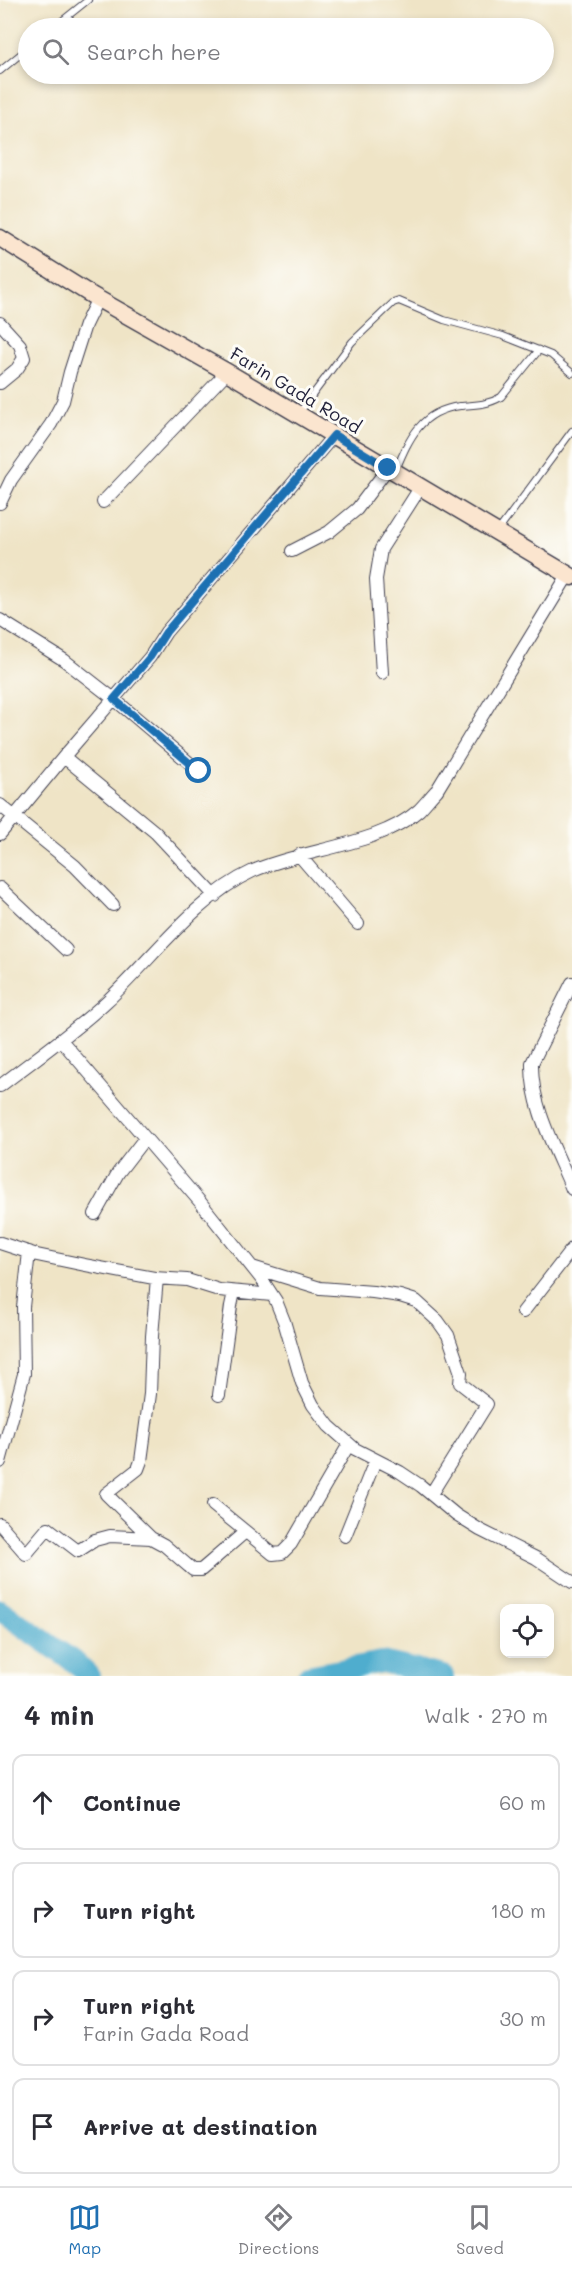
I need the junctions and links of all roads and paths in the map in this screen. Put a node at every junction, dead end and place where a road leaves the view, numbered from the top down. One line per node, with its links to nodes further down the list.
1 (88, 0): 2 (lane)
2 (66, 18)
3 (18, 56): 4 (lane)
4 (0, 71)
5 (0, 238): 6 (main road, Farin Gada Road)
6 (98, 298): 9 (main road, Farin Gada Road); 18 (street)
7 (0, 323): 11 (street)
8 (539, 350): 10 (lane); 12 (lane); 15 (lane)
9 (227, 372): 12 (main road, Farin Gada Road); 17 (street)
10 (572, 373)
11 (0, 383)
12 (298, 414): 14 (main road, Farin Gada Road)
13 (572, 431): 19 (lane)
14 (334, 435): 15 (main road, Farin Gada Road); 24 (street)
15 (391, 470): 16 (main road, Farin Gada Road); 20 (street)
16 (420, 488): 19 (main road, Farin Gada Road); 23 (street)
17 (103, 502)
18 (0, 503)
19 (498, 531): 21 (main road, Farin Gada Road)
20 (291, 551)
21 (570, 576): 30 (street)
22 (0, 620): 24 (street)
23 (382, 673)
24 (114, 699): 25 (street); 26 (street)
25 (64, 757): 28 (street); 32 (street)
26 (199, 771)
27 (0, 805): 28 (street)
28 (14, 816): 29 (street); 33 (street)
29 (0, 834)
30 (299, 855): 32 (street); 34 (street)
31 (0, 888): 35 (street)
32 (215, 896): 37 (street)
33 (113, 905)
34 (358, 924)
35 (66, 950)
36 (572, 983): 40 (street)
37 (61, 1040): 38 (street); 39 (street)
38 (0, 1086)
39 (145, 1138): 41 (street); 45 (street)
40 (572, 1189)
41 (95, 1214)
42 (0, 1244): 44 (street)
43 (572, 1249): 49 (street)
44 (29, 1252): 46 (street); 53 (street)
45 (252, 1267): 48 (street); 54 (street)
46 (157, 1278): 47 (street); 59 (street)
47 (234, 1292): 48 (street); 50 (street)
48 (272, 1295): 51 (street)
49 (523, 1312)
50 (219, 1395)
51 (349, 1444): 52 (street); 57 (street)
52 (375, 1461): 54 (street); 58 (street)
53 (0, 1462)
54 (431, 1494): 60 (street)
55 (213, 1505): 57 (street)
56 (0, 1524): 59 (street)
57 (244, 1533): 59 (street)
58 (345, 1536)
59 (151, 1538)
60 (572, 1582)

